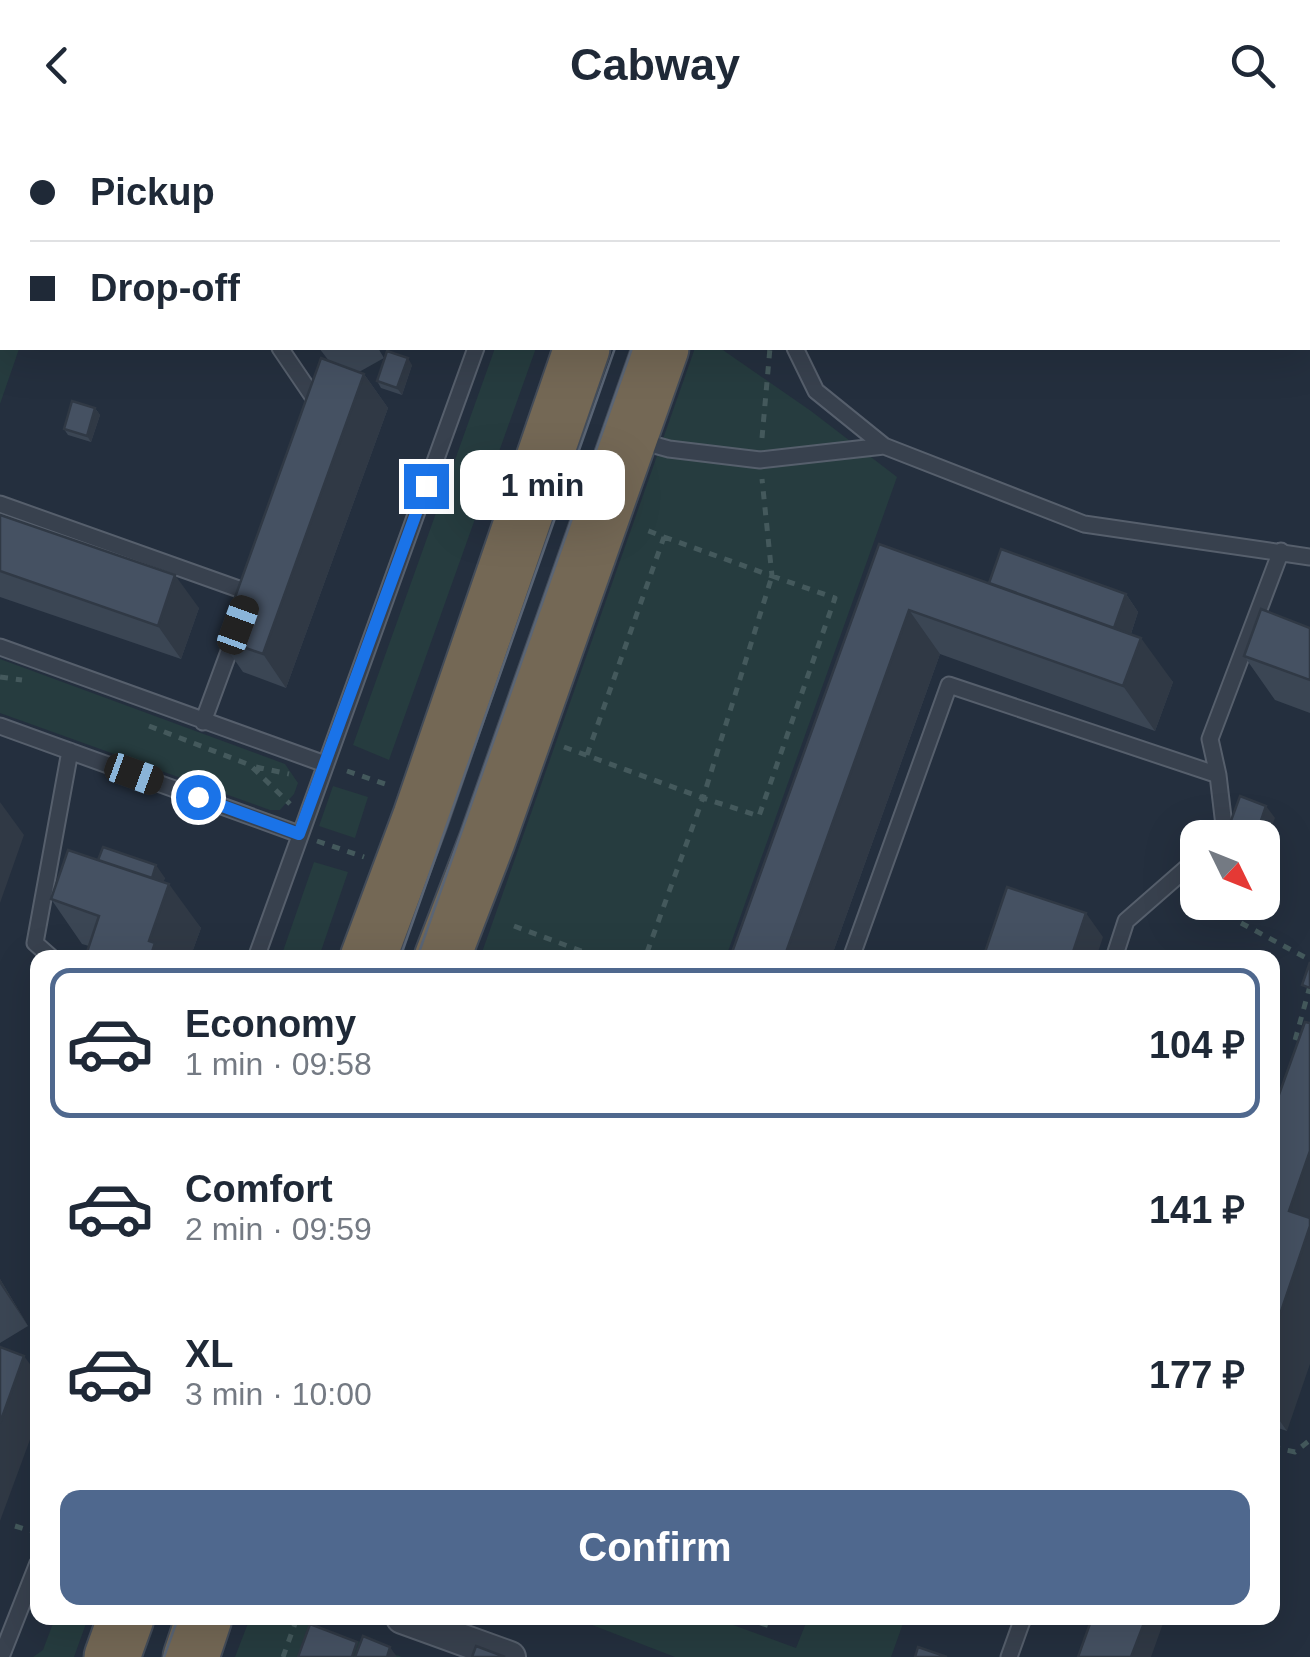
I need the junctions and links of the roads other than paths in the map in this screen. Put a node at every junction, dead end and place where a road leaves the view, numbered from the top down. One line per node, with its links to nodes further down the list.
1 (281, 350): 6 (lane)
2 (475, 350): 18 (lane)
3 (581, 350): 25 (highway)
4 (661, 350): 7 (highway)
5 (796, 350): 8 (lane)
6 (313, 426)
7 (630, 438): 8 (lane); 26 (highway)
8 (884, 446): 10 (lane)
9 (0, 504): 13 (lane)
10 (1281, 552): 11 (lane); 19 (lane)
11 (1310, 558)
12 (257, 575): 13 (lane)
13 (250, 593): 15 (lane)
14 (0, 647): 15 (lane)
15 (203, 722): 18 (lane)
16 (0, 726): 17 (lane)
17 (70, 752): 21 (lane); 23 (lane)
18 (325, 764): 21 (lane)
19 (1218, 776): 20 (lane); 27 (lane)
20 (1223, 820)
21 (299, 834): 24 (lane)
22 (1180, 874): 28 (lane)
23 (43, 950)
24 (259, 950)
25 (371, 950)
26 (445, 950)
27 (854, 950)
28 (1117, 950)
29 (30, 1584): 35 (lane)
30 (123, 1625): 36 (highway)
31 (201, 1625): 37 (highway)
32 (416, 1625): 34 (street)
33 (1020, 1625): 39 (lane)
34 (460, 1648): 38 (street)
35 (2, 1657)
36 (112, 1657)
37 (190, 1657)
38 (510, 1657)
39 (1009, 1657)

